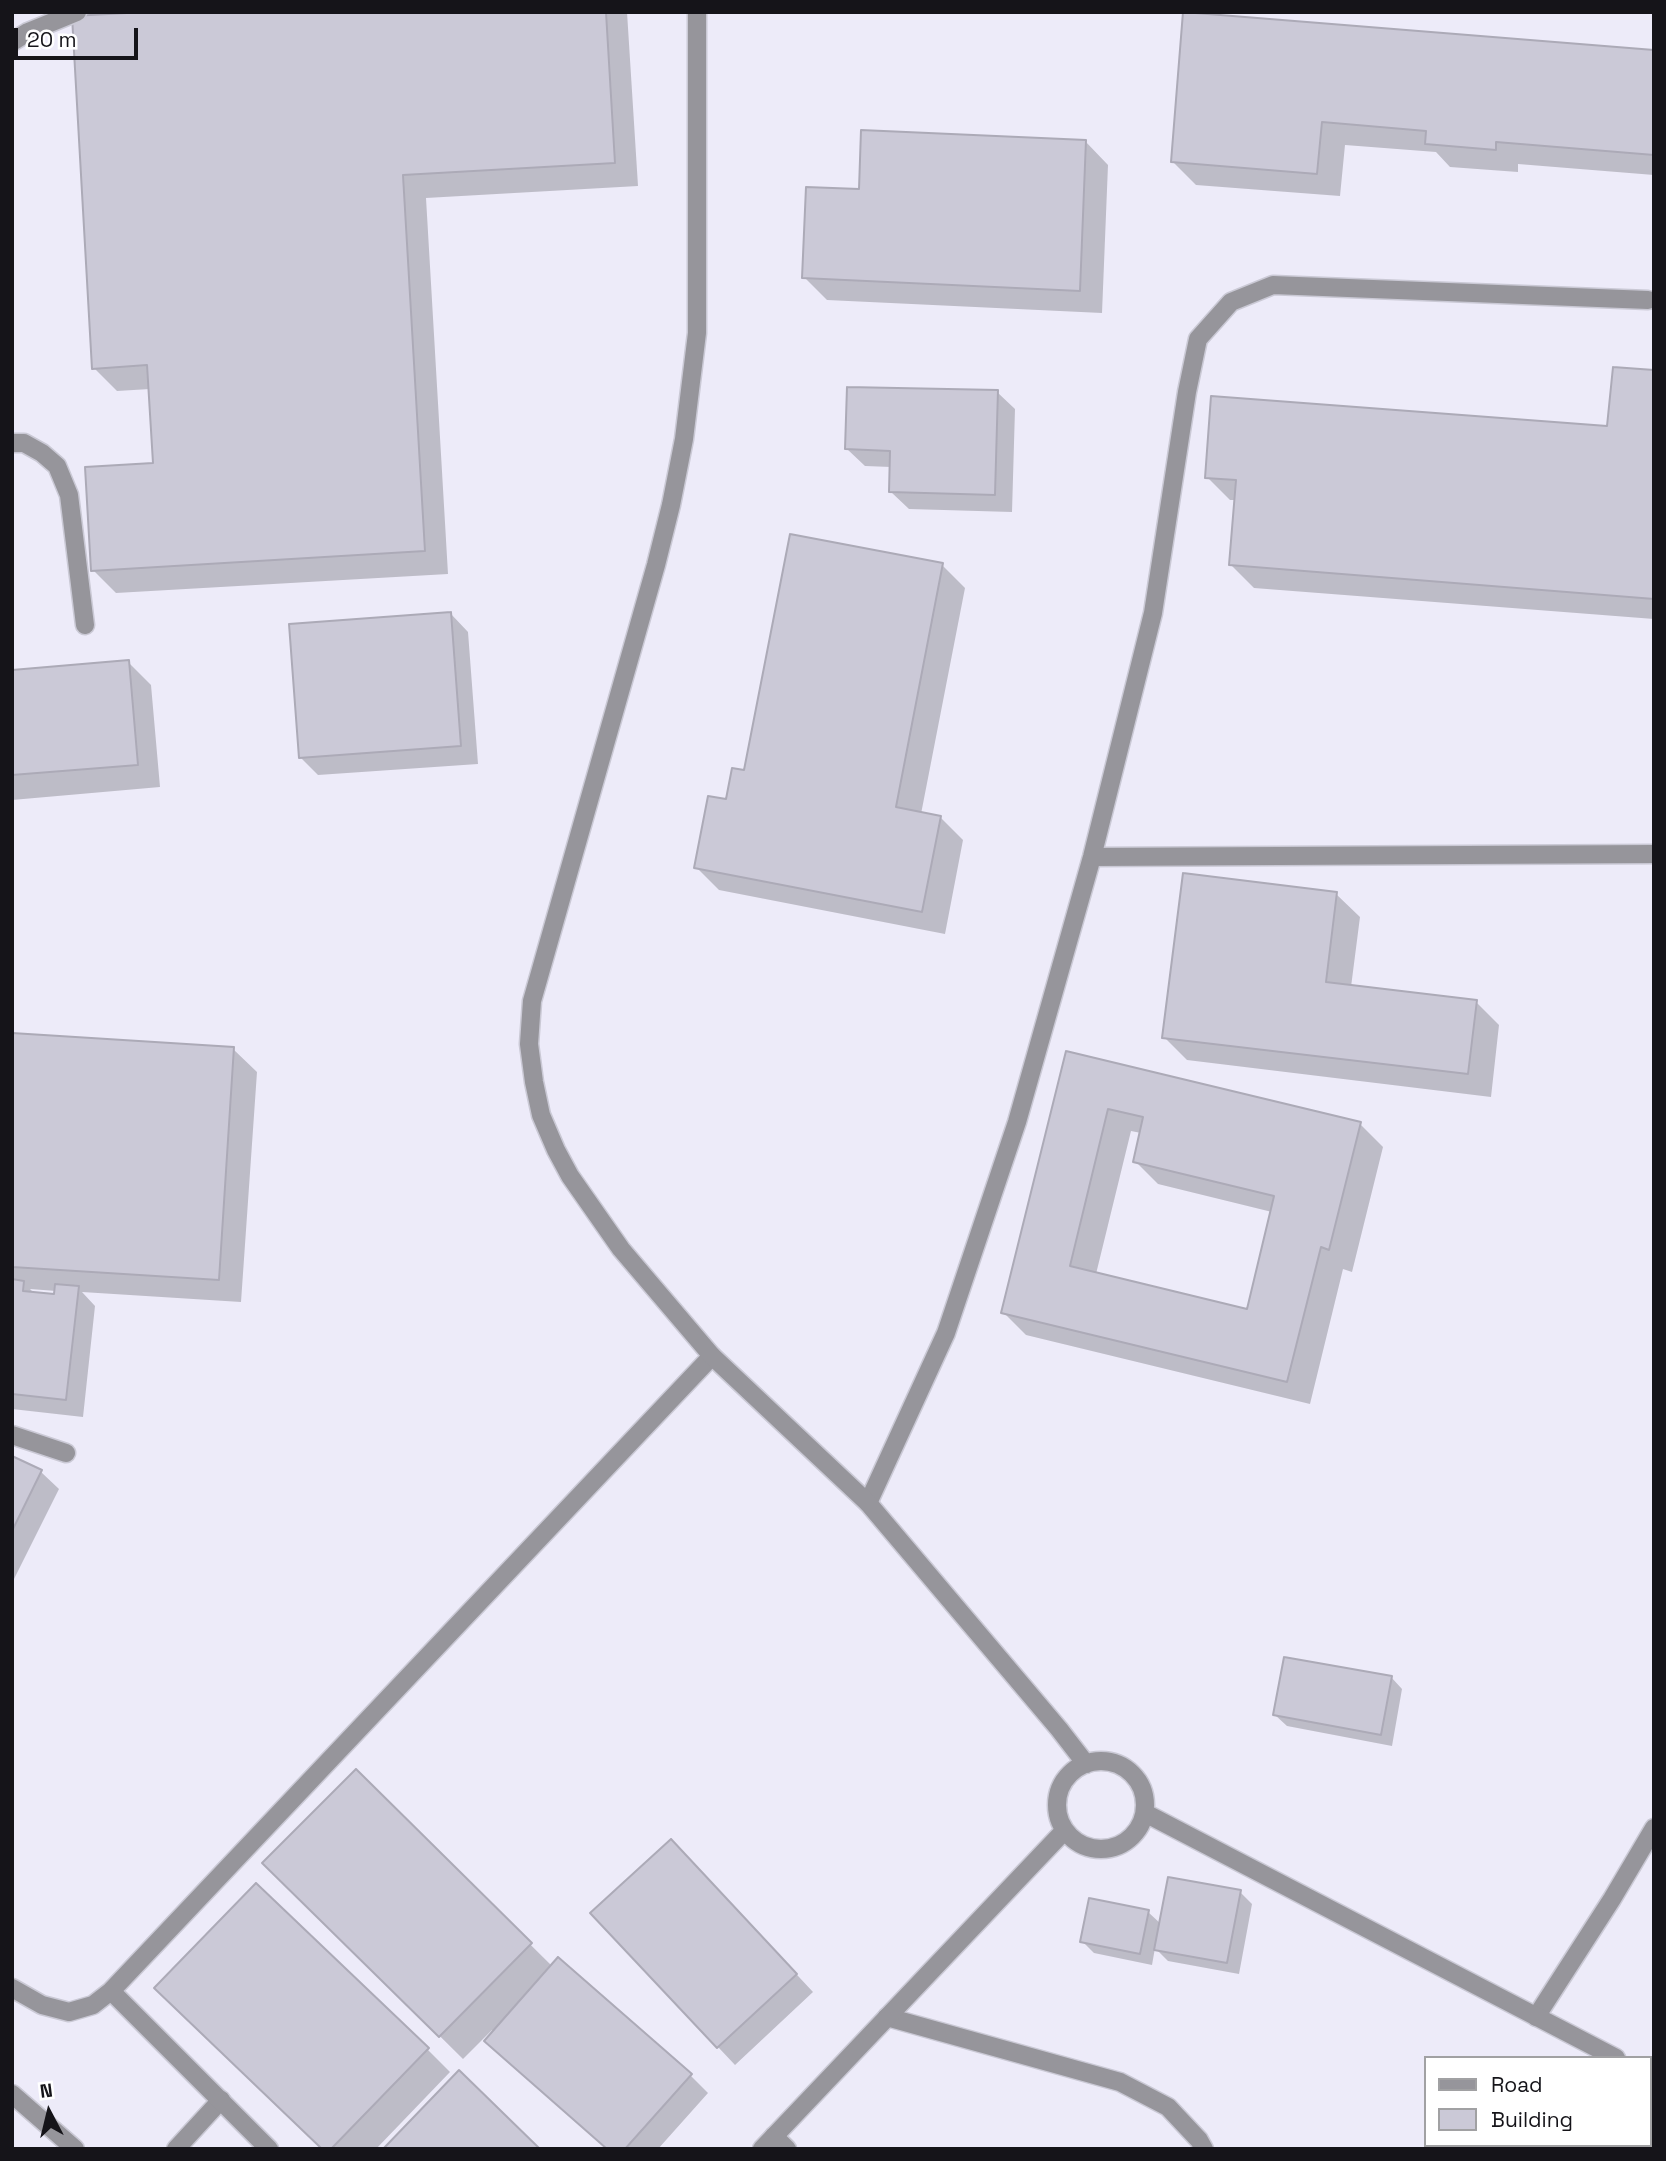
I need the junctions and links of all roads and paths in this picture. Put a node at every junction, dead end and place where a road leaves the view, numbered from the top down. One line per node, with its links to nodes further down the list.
1 (77, 12): 3 (street)
2 (697, 12): 9 (street)
3 (12, 42)
4 (1648, 300): 8 (street)
5 (12, 443): 6 (street)
6 (85, 625)
7 (1654, 854): 8 (street)
8 (1092, 857): 12 (street)
9 (712, 1356): 12 (street); 18 (street)
10 (12, 1435): 11 (street)
11 (66, 1453)
12 (868, 1503): 13 (street)
13 (1086, 1763): 14 (street); 16 (street)
14 (1145, 1814): 16 (street); 20 (street)
15 (1654, 1828): 20 (street)
16 (1065, 1830): 19 (street)
17 (12, 1987): 18 (street)
18 (111, 1991): 23 (street)
19 (887, 2017): 24 (street); 28 (street)
20 (1536, 2017): 21 (street)
21 (1612, 2056)
22 (12, 2094): 25 (street)
23 (220, 2100): 26 (street); 27 (street)
24 (774, 2145)
25 (75, 2149)
26 (176, 2149)
27 (269, 2149)
28 (1204, 2149)

